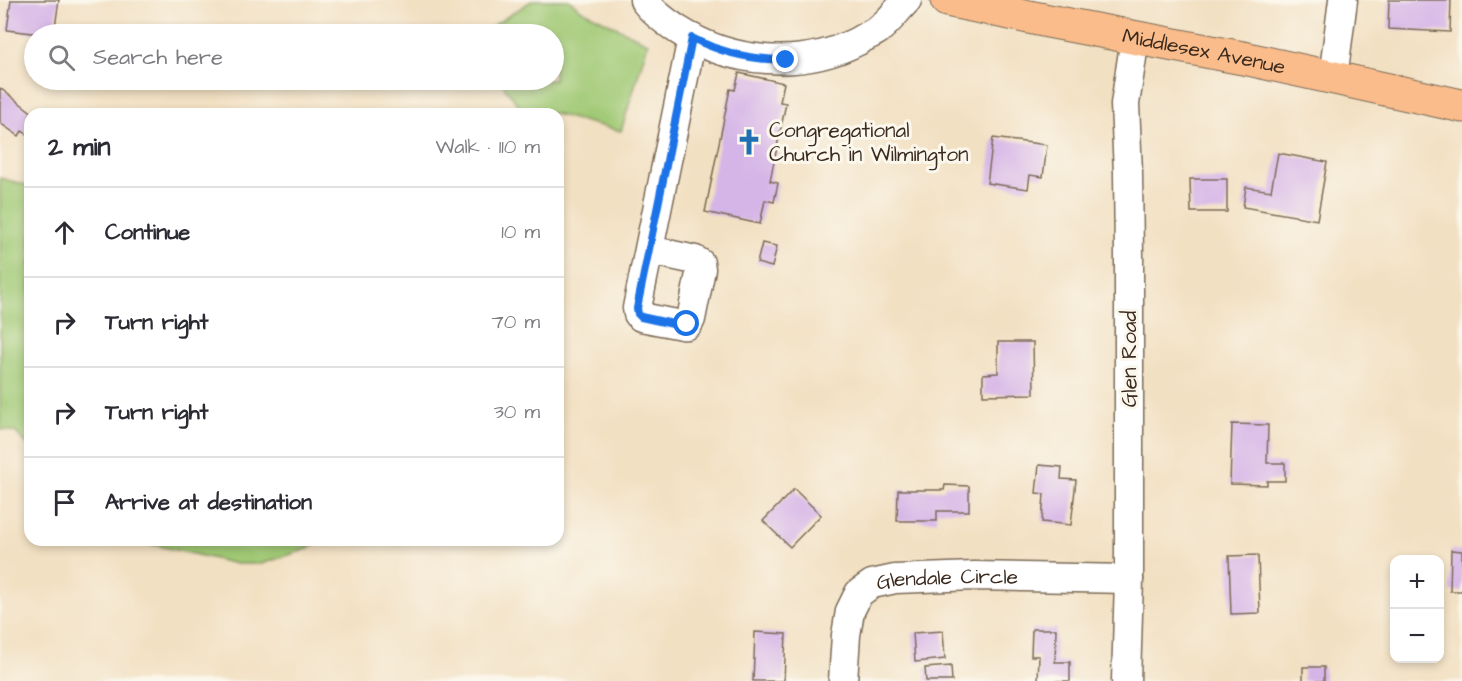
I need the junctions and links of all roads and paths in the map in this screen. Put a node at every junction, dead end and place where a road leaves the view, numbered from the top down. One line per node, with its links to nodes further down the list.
1 (644, 0): 5 (street)
2 (907, 0): 5 (street)
3 (947, 0): 6 (main road, Middlesex Avenue)
4 (1343, 0): 7 (street)
5 (692, 38): 9 (street)
6 (1135, 38): 7 (main road, Middlesex Avenue); 10 (street, Glen Road)
7 (1334, 78): 8 (main road, Middlesex Avenue)
8 (1462, 105)
9 (649, 250)
10 (1129, 579): 11 (street, Glendale Circle); 12 (street, Glen Road)
11 (843, 681)
12 (1126, 681)

